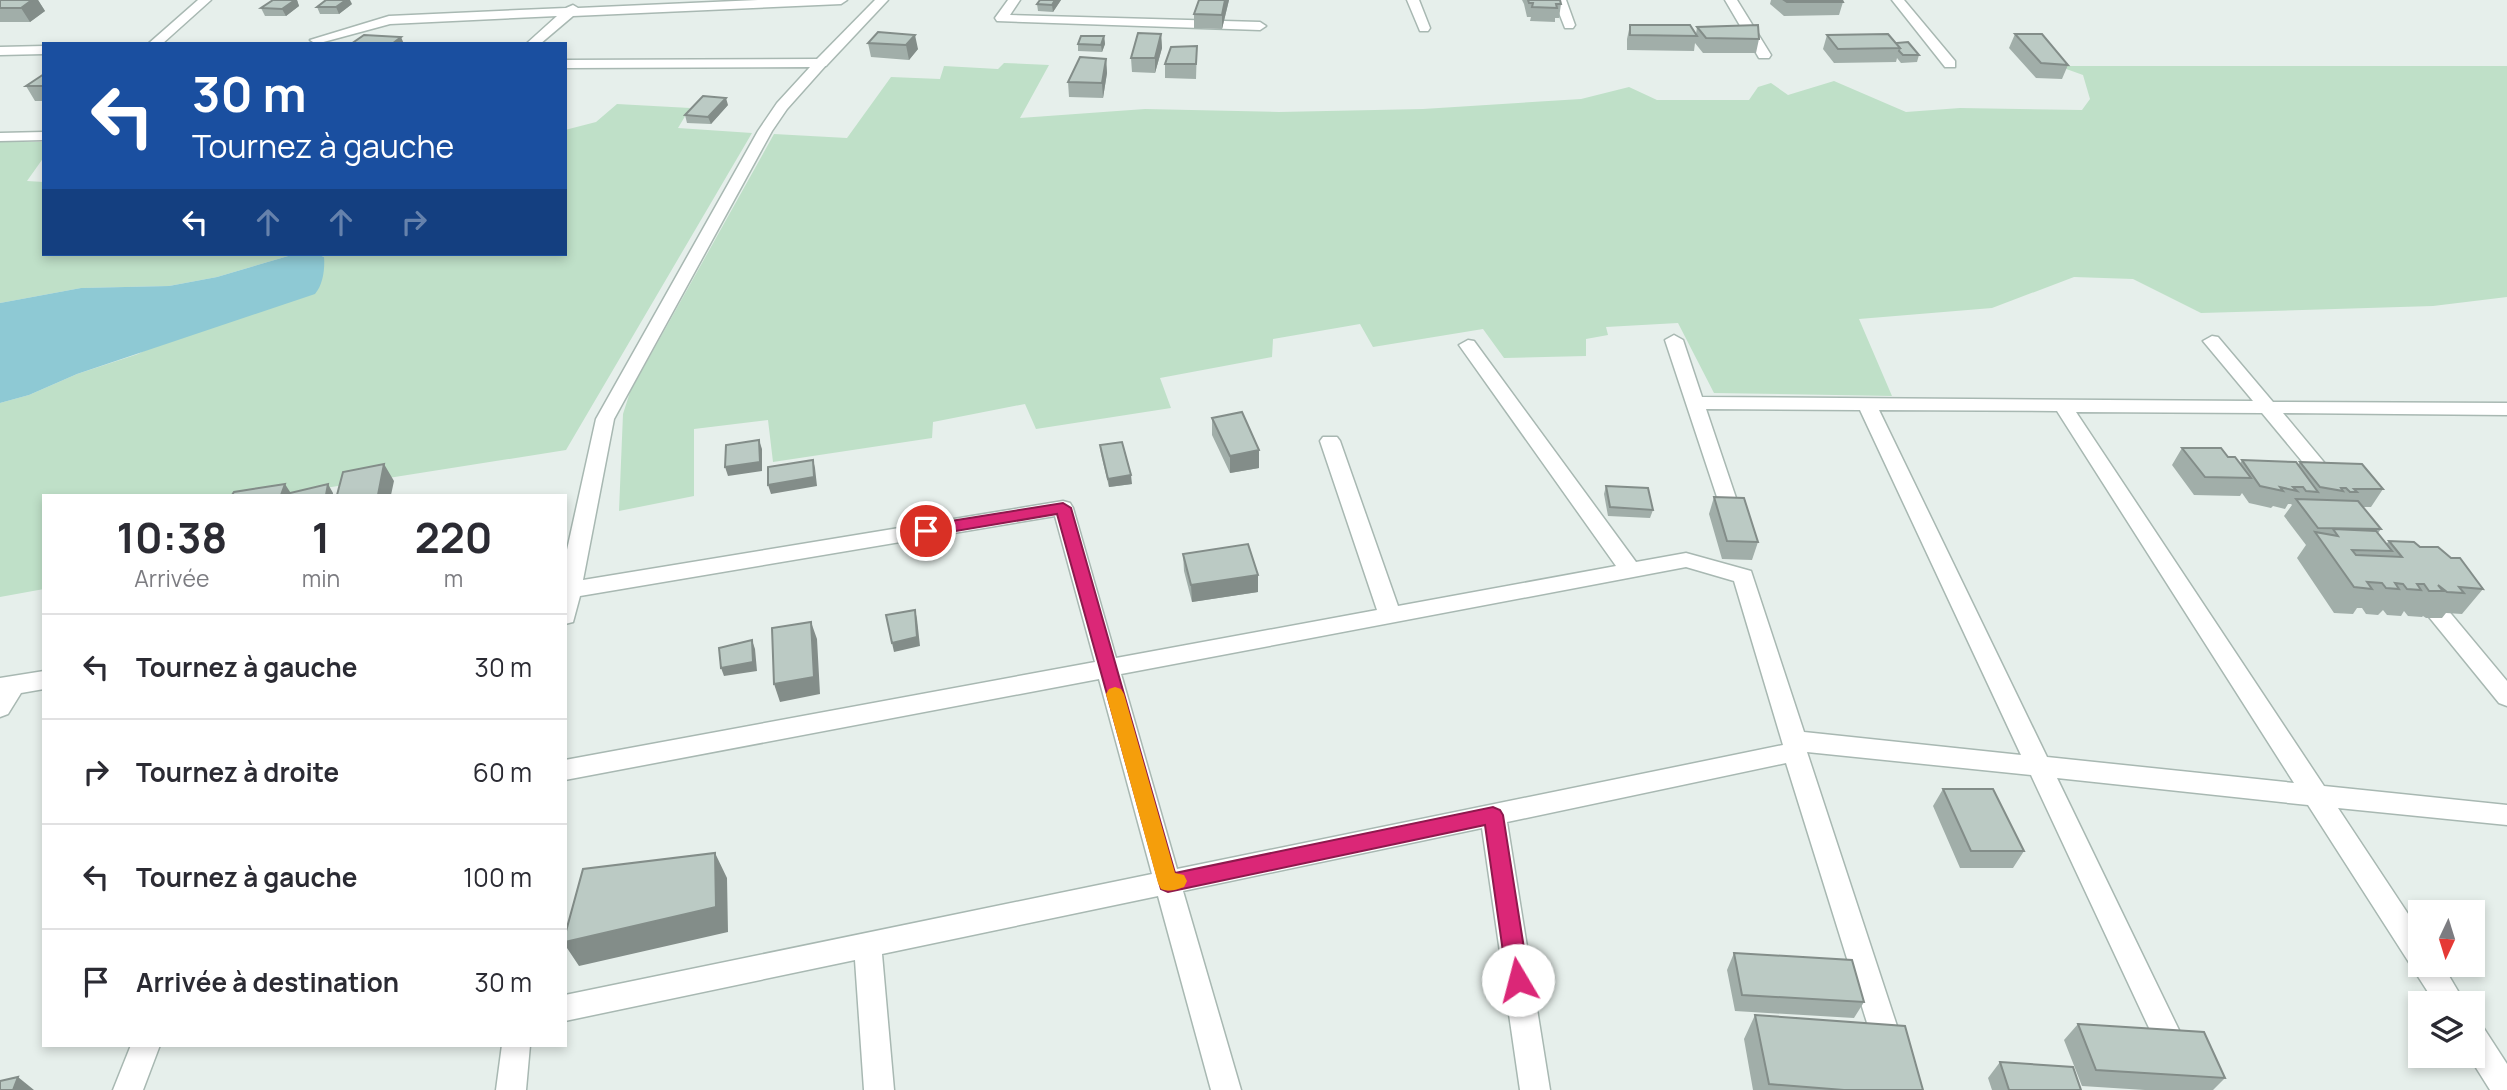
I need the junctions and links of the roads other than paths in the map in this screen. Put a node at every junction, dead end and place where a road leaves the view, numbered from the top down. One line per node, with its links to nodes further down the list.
1 (205, 0): 14 (street)
2 (588, 0): 10 (street)
3 (841, 0): 10 (street)
4 (882, 0): 20 (street)
5 (1014, 0): 12 (street)
6 (1413, 0): 13 (street)
7 (1560, 0): 11 (street)
8 (1731, 0): 19 (street)
9 (1898, 0): 22 (street)
10 (569, 12): 15 (street); 16 (street)
11 (1569, 25)
12 (1260, 26)
13 (1424, 28)
14 (156, 42)
15 (318, 42)
16 (534, 42)
17 (42, 50): 18 (street)
18 (0, 51)
19 (1764, 55)
20 (821, 63): 21 (street); 38 (street)
21 (567, 64)
22 (1950, 64)
23 (42, 136): 24 (street)
24 (0, 137)
25 (1674, 340): 28 (street)
26 (2212, 341): 31 (street)
27 (1468, 345): 36 (street)
28 (1695, 403): 29 (street); 34 (street)
29 (1867, 405): 30 (street); 46 (street)
30 (2063, 406): 31 (street); 48 (street)
31 (2269, 407): 32 (street); 35 (street)
32 (2507, 409)
33 (1330, 441): 39 (street)
34 (1726, 498)
35 (2348, 503)
36 (1631, 570): 39 (street); 45 (street)
37 (2410, 579): 43 (street)
38 (567, 591): 40 (street)
39 (1390, 615): 40 (street)
40 (1108, 668): 47 (street); 51 (street)
41 (42, 680): 42 (street)
42 (6, 686): 44 (street)
43 (2507, 697)
44 (0, 708)
45 (1795, 747): 46 (street); 49 (street); 63 (street)
46 (2039, 765): 48 (street); 64 (street)
47 (567, 770)
48 (2318, 795): 50 (street); 52 (street)
49 (1493, 815): 51 (street); 62 (street)
50 (2507, 815)
51 (1168, 883): 53 (street); 61 (street)
52 (2408, 936)
53 (868, 946): 54 (street); 60 (street)
54 (567, 1008)
55 (144, 1047): 58 (street)
56 (516, 1047): 59 (street)
57 (2485, 1056): 65 (street)
58 (128, 1090)
59 (511, 1090)
60 (880, 1090)
61 (1226, 1090)
62 (1535, 1090)
63 (1903, 1090)
64 (2193, 1090)
65 (2507, 1090)

